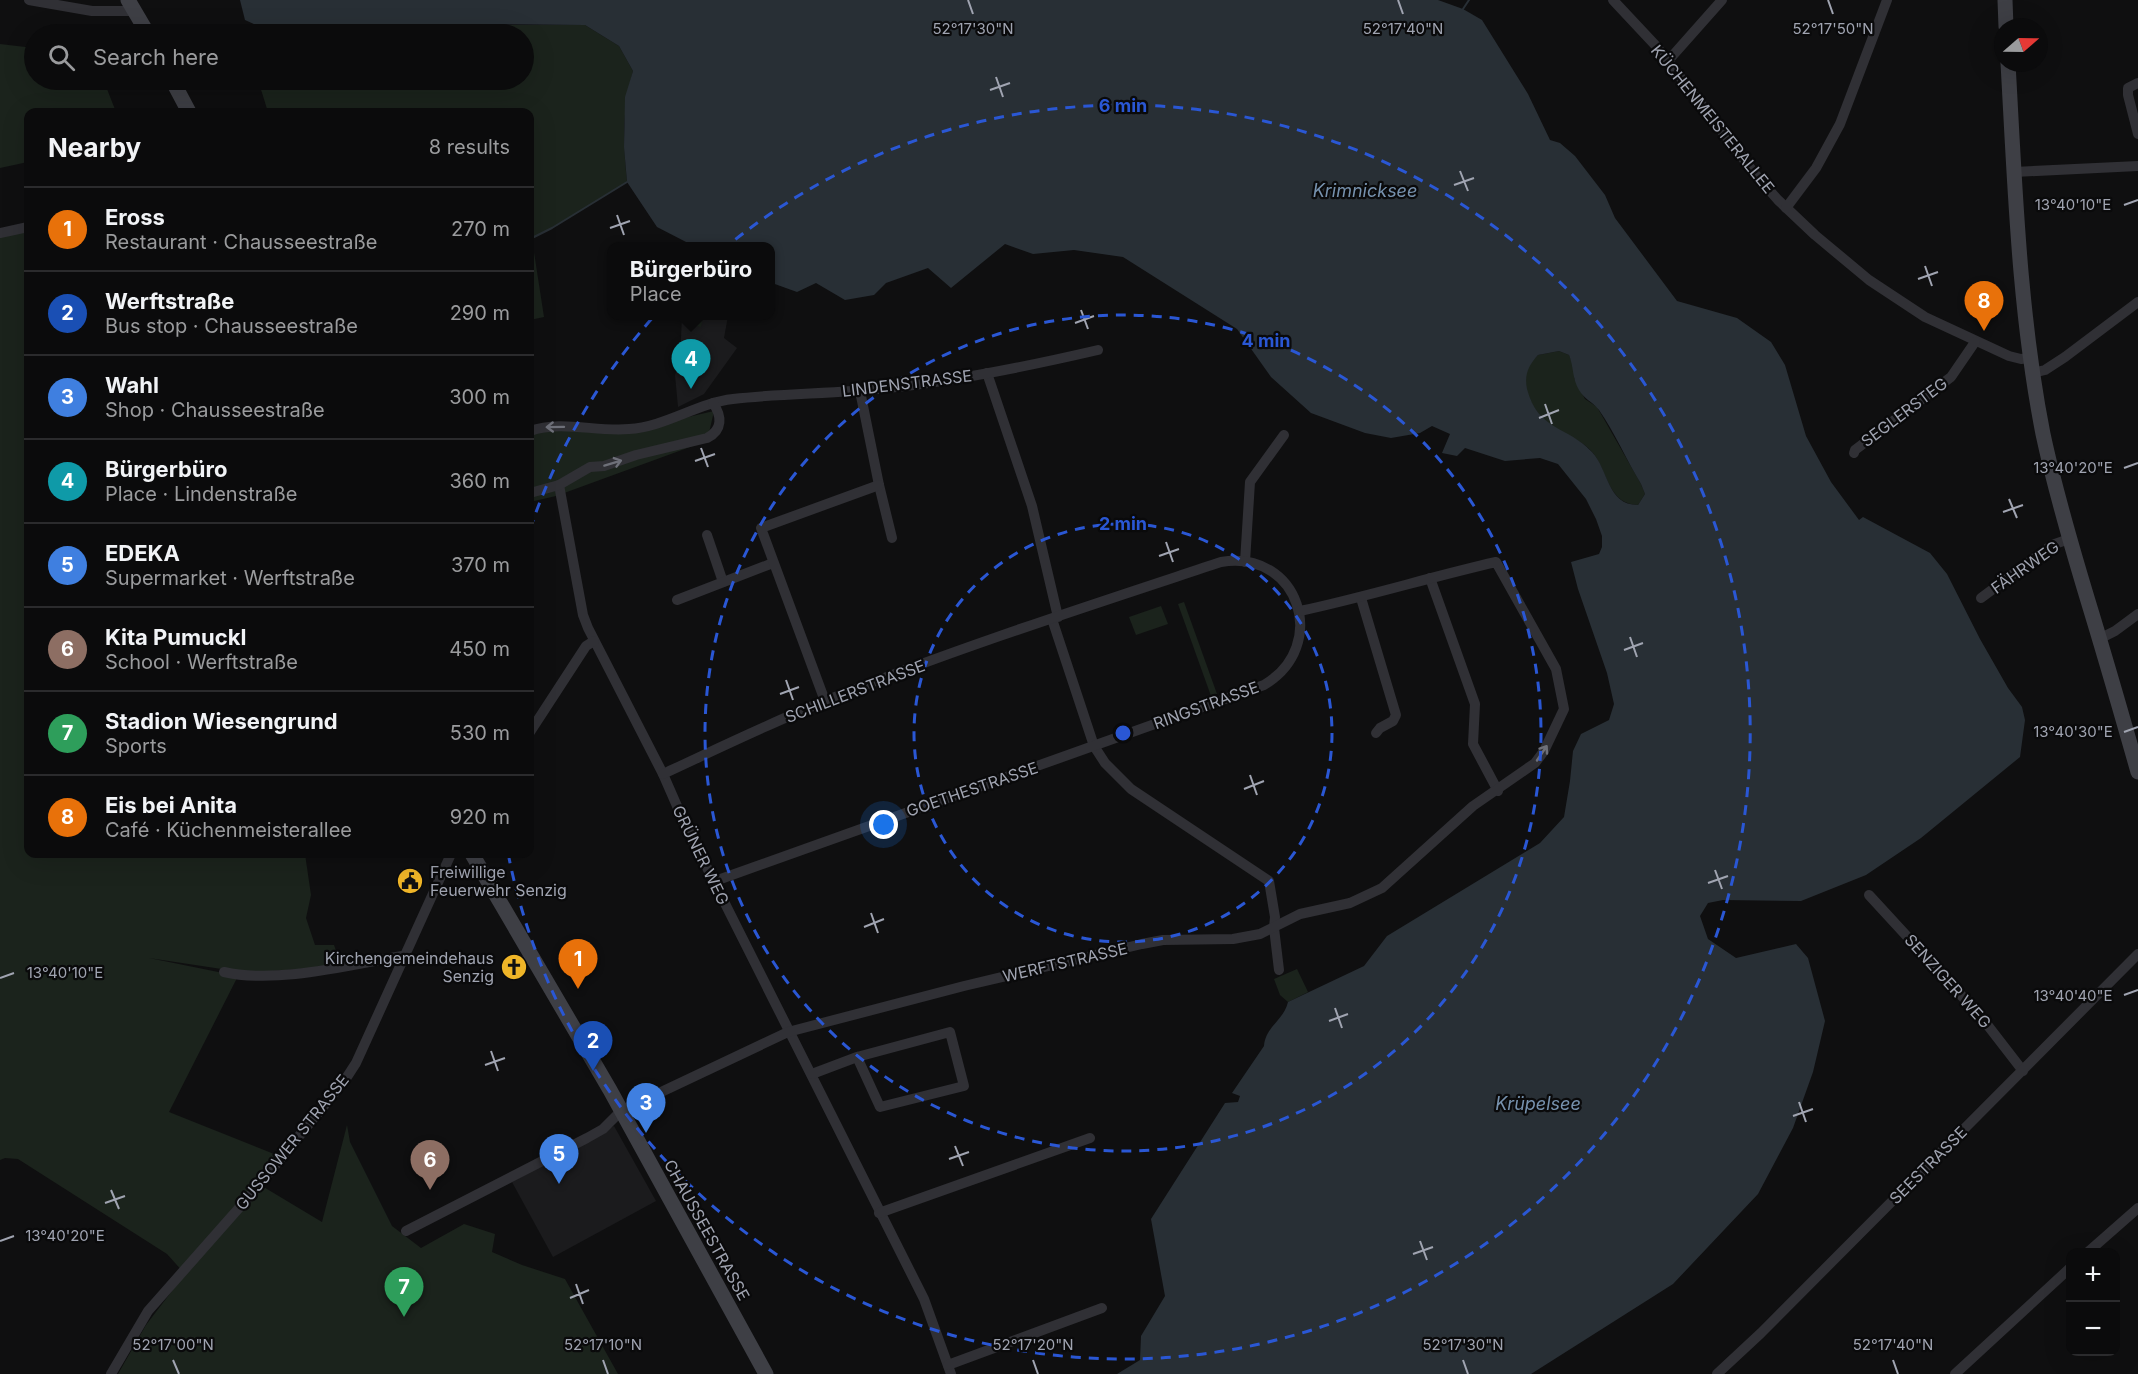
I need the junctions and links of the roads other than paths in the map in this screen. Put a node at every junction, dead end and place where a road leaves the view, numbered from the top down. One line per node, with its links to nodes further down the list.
1 (29, 0): 6 (street)
2 (1613, 0): 10 (street, KÜCHENMEISTERALLEE)
3 (1722, 0): 10 (street)
4 (1887, 0): 18 (street)
5 (2005, 0): 8 (street)
6 (50, 2): 7 (street)
7 (131, 5): 9 (street)
8 (2006, 18)
9 (142, 24)
10 (1667, 62): 18 (street, KÜCHENMEISTERALLEE)
11 (2008, 72): 17 (street)
12 (2138, 83): 15 (street)
13 (177, 90): 14 (street)
14 (187, 108)
15 (2138, 135)
16 (2138, 166): 17 (street)
17 (2014, 172): 24 (street)
18 (1786, 208): 22 (street, KÜCHENMEISTERALLEE)
19 (24, 228): 20 (street)
20 (0, 233)
21 (2138, 302): 26 (street)
22 (1975, 342): 24 (street, KÜCHENMEISTERALLEE); 31 (street, SEGLERSTEG)
23 (1098, 350): 25 (street, LINDENSTRASSE)
24 (2030, 358): 26 (street)
25 (987, 373): 27 (street, LINDENSTRASSE); 47 (street)
26 (2034, 380): 37 (street)
27 (860, 391): 28 (street, LINDENSTRASSE); 33 (street)
28 (713, 402): 29 (street, LINDENSTRASSE, one-way to 29); 32 (street, one-way to 28)
29 (534, 430)
30 (1284, 435): 38 (street)
31 (1854, 453)
32 (559, 484): 34 (street); 49 (street, GRÜNER WEG)
33 (879, 485): 36 (street); 39 (street)
34 (534, 492)
35 (707, 535): 41 (street)
36 (892, 538)
37 (2069, 539): 43 (street, FÄHRWEG); 48 (street)
38 (1245, 562): 45 (street); 47 (street)
39 (773, 563): 41 (street); 50 (street)
40 (1430, 578): 42 (street); 56 (street); 56 (street, WERFTSTRASSE, one-way to 40)
41 (723, 582): 44 (street)
42 (1361, 598): 45 (street); 52 (street)
43 (1981, 598)
44 (677, 600)
45 (1300, 611): 53 (street, RINGSTRASSE)
46 (2138, 614): 48 (street)
47 (1055, 618): 50 (street, SCHILLERSTRASSE); 53 (street)
48 (2099, 639): 54 (street)
49 (594, 641): 51 (street); 55 (street, GRÜNER WEG)
50 (825, 701): 55 (street, SCHILLERSTRASSE)
51 (534, 726)
52 (1376, 733)
53 (1094, 746): 59 (street, GOETHESTRASSE); 61 (street)
54 (2138, 771)
55 (663, 774): 59 (street, GRÜNER WEG)
56 (1498, 791): 61 (street, WERFTSTRASSE)
57 (449, 858): 63 (street, GUSSOWER STRASSE)
58 (474, 858): 70 (street, CHAUSSEESTRASSE)
59 (715, 881): 66 (street, GRÜNER WEG)
60 (1869, 895): 68 (street, SENZIGER WEG)
61 (1274, 928): 64 (street); 66 (street, WERFTSTRASSE)
62 (2138, 954): 68 (street, SEESTRASSE)
63 (402, 956): 65 (street); 79 (street, GUSSOWER STRASSE)
64 (1279, 970)
65 (224, 972)
66 (788, 1032): 69 (street, GRÜNER WEG); 70 (street, WERFTSTRASSE)
67 (857, 1057): 67 (street); 69 (street)
68 (2023, 1071): 81 (street, SEESTRASSE)
69 (812, 1074): 73 (street, GRÜNER WEG)
70 (621, 1111): 74 (street, WERFTSTRASSE); 80 (street, CHAUSSEESTRASSE)
71 (1090, 1138): 73 (street)
72 (2138, 1208): 75 (street)
73 (879, 1213): 78 (street, GRÜNER WEG)
74 (406, 1231)
75 (2093, 1248)
76 (2066, 1272): 82 (street)
77 (1102, 1308): 78 (street, GRÜNER WEG)
78 (950, 1370)
79 (111, 1374)
80 (766, 1374)
81 (1717, 1374)
82 (1955, 1374)

